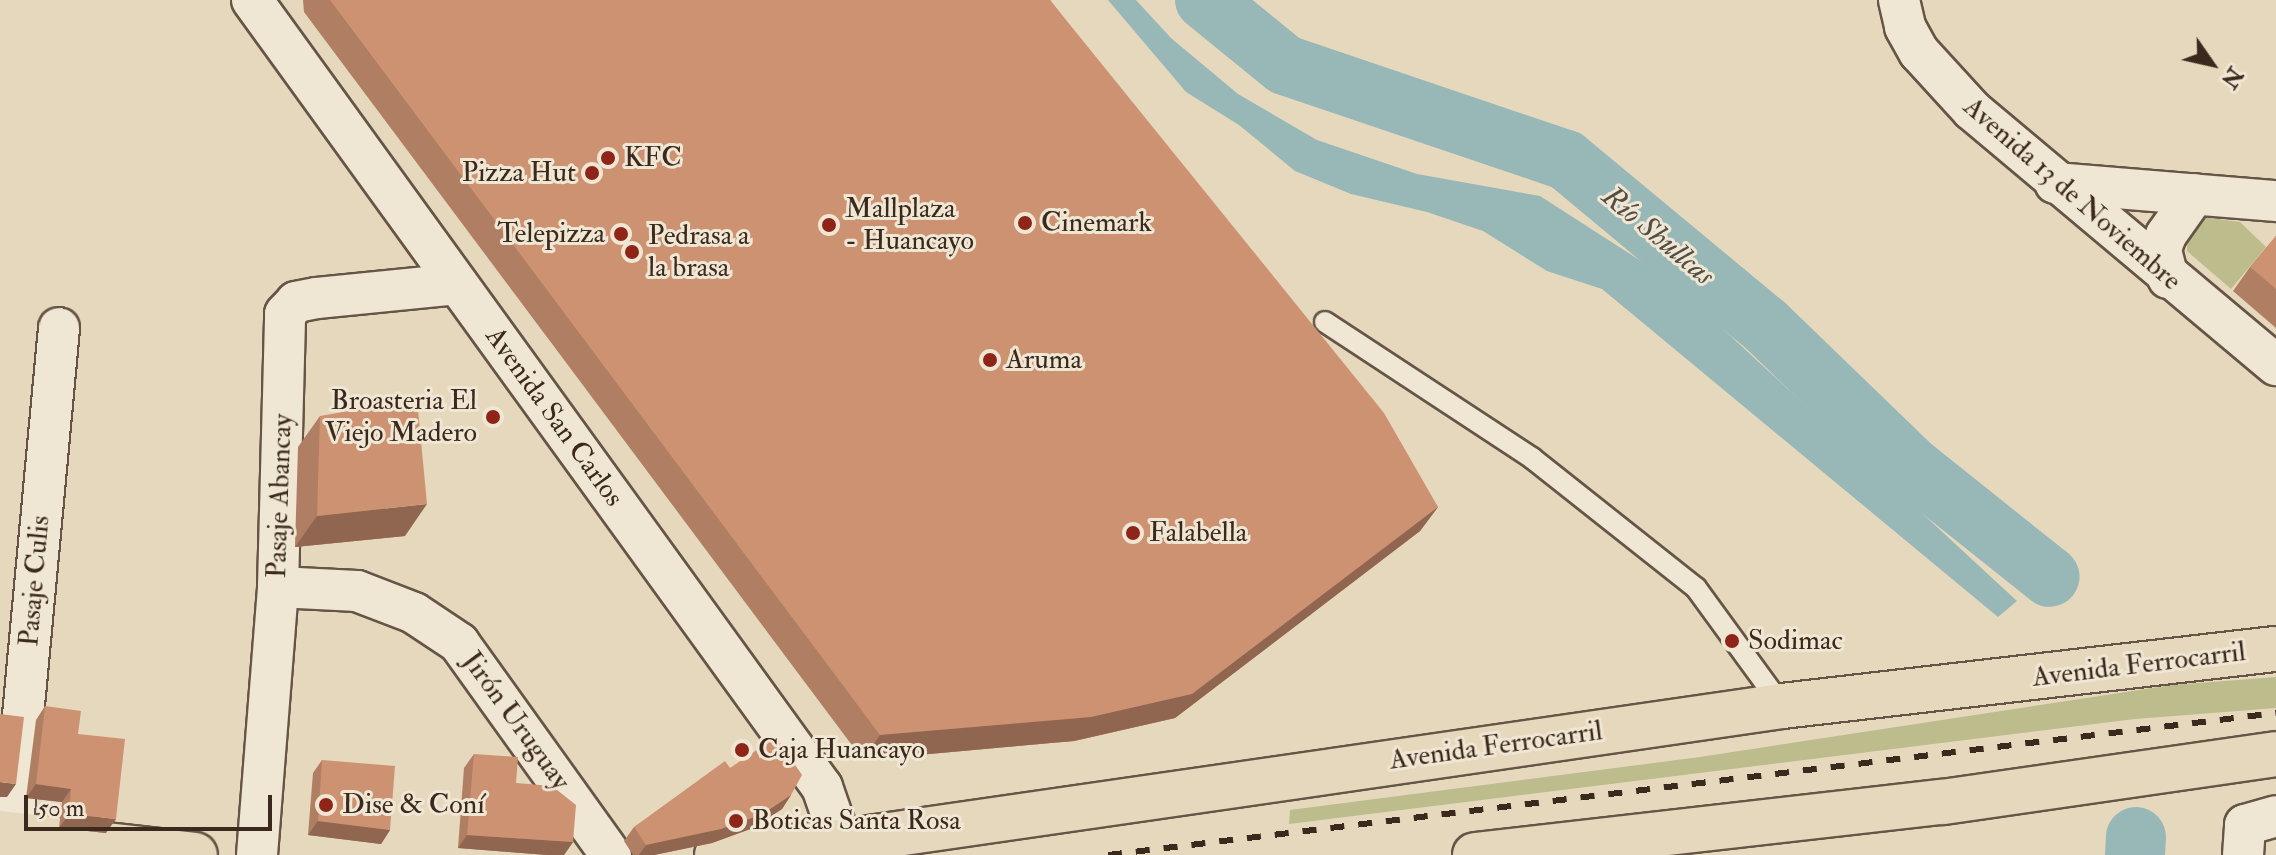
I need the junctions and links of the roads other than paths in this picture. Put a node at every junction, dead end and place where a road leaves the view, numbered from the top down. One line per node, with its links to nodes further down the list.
1 (252, 0): 7 (street, Avenida San Carlos)
2 (1899, 0): 3 (street, Avenida 13 de Noviembre)
3 (2055, 183): 4 (street); 6 (street, Avenida 13 de Noviembre)
4 (2195, 194): 5 (street); 6 (street)
5 (2276, 201)
6 (2168, 278): 10 (street, Avenida 13 de Noviembre)
7 (457, 284): 11 (street, Pasaje Abancay); 17 (street, Avenida San Carlos)
8 (1325, 322): 13 (lane)
9 (59, 328): 16 (street, Pasaje Culis)
10 (2276, 365)
11 (278, 587): 19 (street, Pasaje Abancay); 20 (street, Jirón Uruguay)
12 (2276, 649): 13 (main road, Avenida Ferrocarril)
13 (1798, 704): 17 (main road, Avenida Ferrocarril)
14 (2255, 757): 22 (main road)
15 (2276, 816): 23 (street)
16 (6, 833): 18 (main road)
17 (841, 842): 21 (main road, Avenida Ferrocarril)
18 (195, 855)
19 (257, 855)
20 (611, 855)
21 (717, 855)
22 (1475, 855)
23 (2243, 855)

